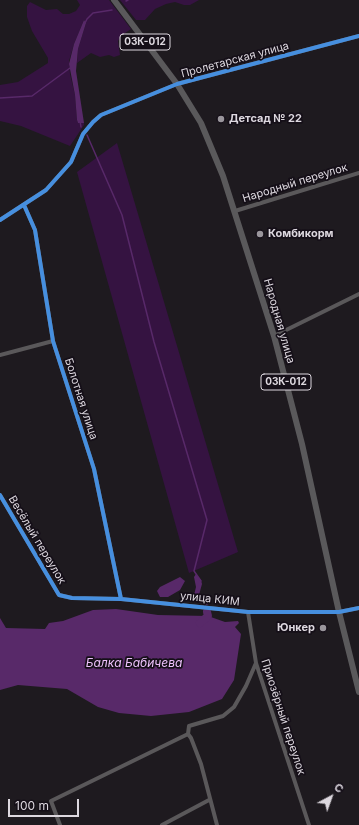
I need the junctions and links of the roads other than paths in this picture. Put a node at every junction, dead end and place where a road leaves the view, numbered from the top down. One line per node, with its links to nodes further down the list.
1 (114, 0): 3 (main road, 03К-012)
2 (359, 36): 3 (street, Пролетарская улица)
3 (177, 84): 5 (street, Пролетарская улица); 6 (main road, Народная улица / 03К-012)
4 (359, 173): 6 (street, Народный переулок)
5 (24, 204): 7 (street, Пролетарская улица); 10 (street, Болотная улица)
6 (235, 211): 9 (main road, Народная улица / 03К-012)
7 (0, 220)
8 (359, 294): 9 (street)
9 (274, 336): 17 (main road, Народная улица / 03К-012)
10 (53, 341): 11 (street); 14 (street, Болотная улица)
11 (0, 356)
12 (0, 495): 13 (street, Весёлый переулок)
13 (59, 595): 14 (street, улица КИМ)
14 (121, 600): 16 (street, улица КИМ)
15 (359, 608): 17 (street, улица КИМ)
16 (248, 612): 17 (street, улица КИМ); 18 (street, Приозёрный переулок)
17 (339, 612): 19 (main road, Народная улица / 03К-012)
18 (256, 663): 20 (street); 25 (street, Приозёрный переулок)
19 (359, 692)
20 (188, 734): 21 (street); 22 (street)
21 (210, 800): 23 (street); 24 (street)
22 (60, 825)
23 (162, 825)
24 (217, 825)
25 (309, 825)

